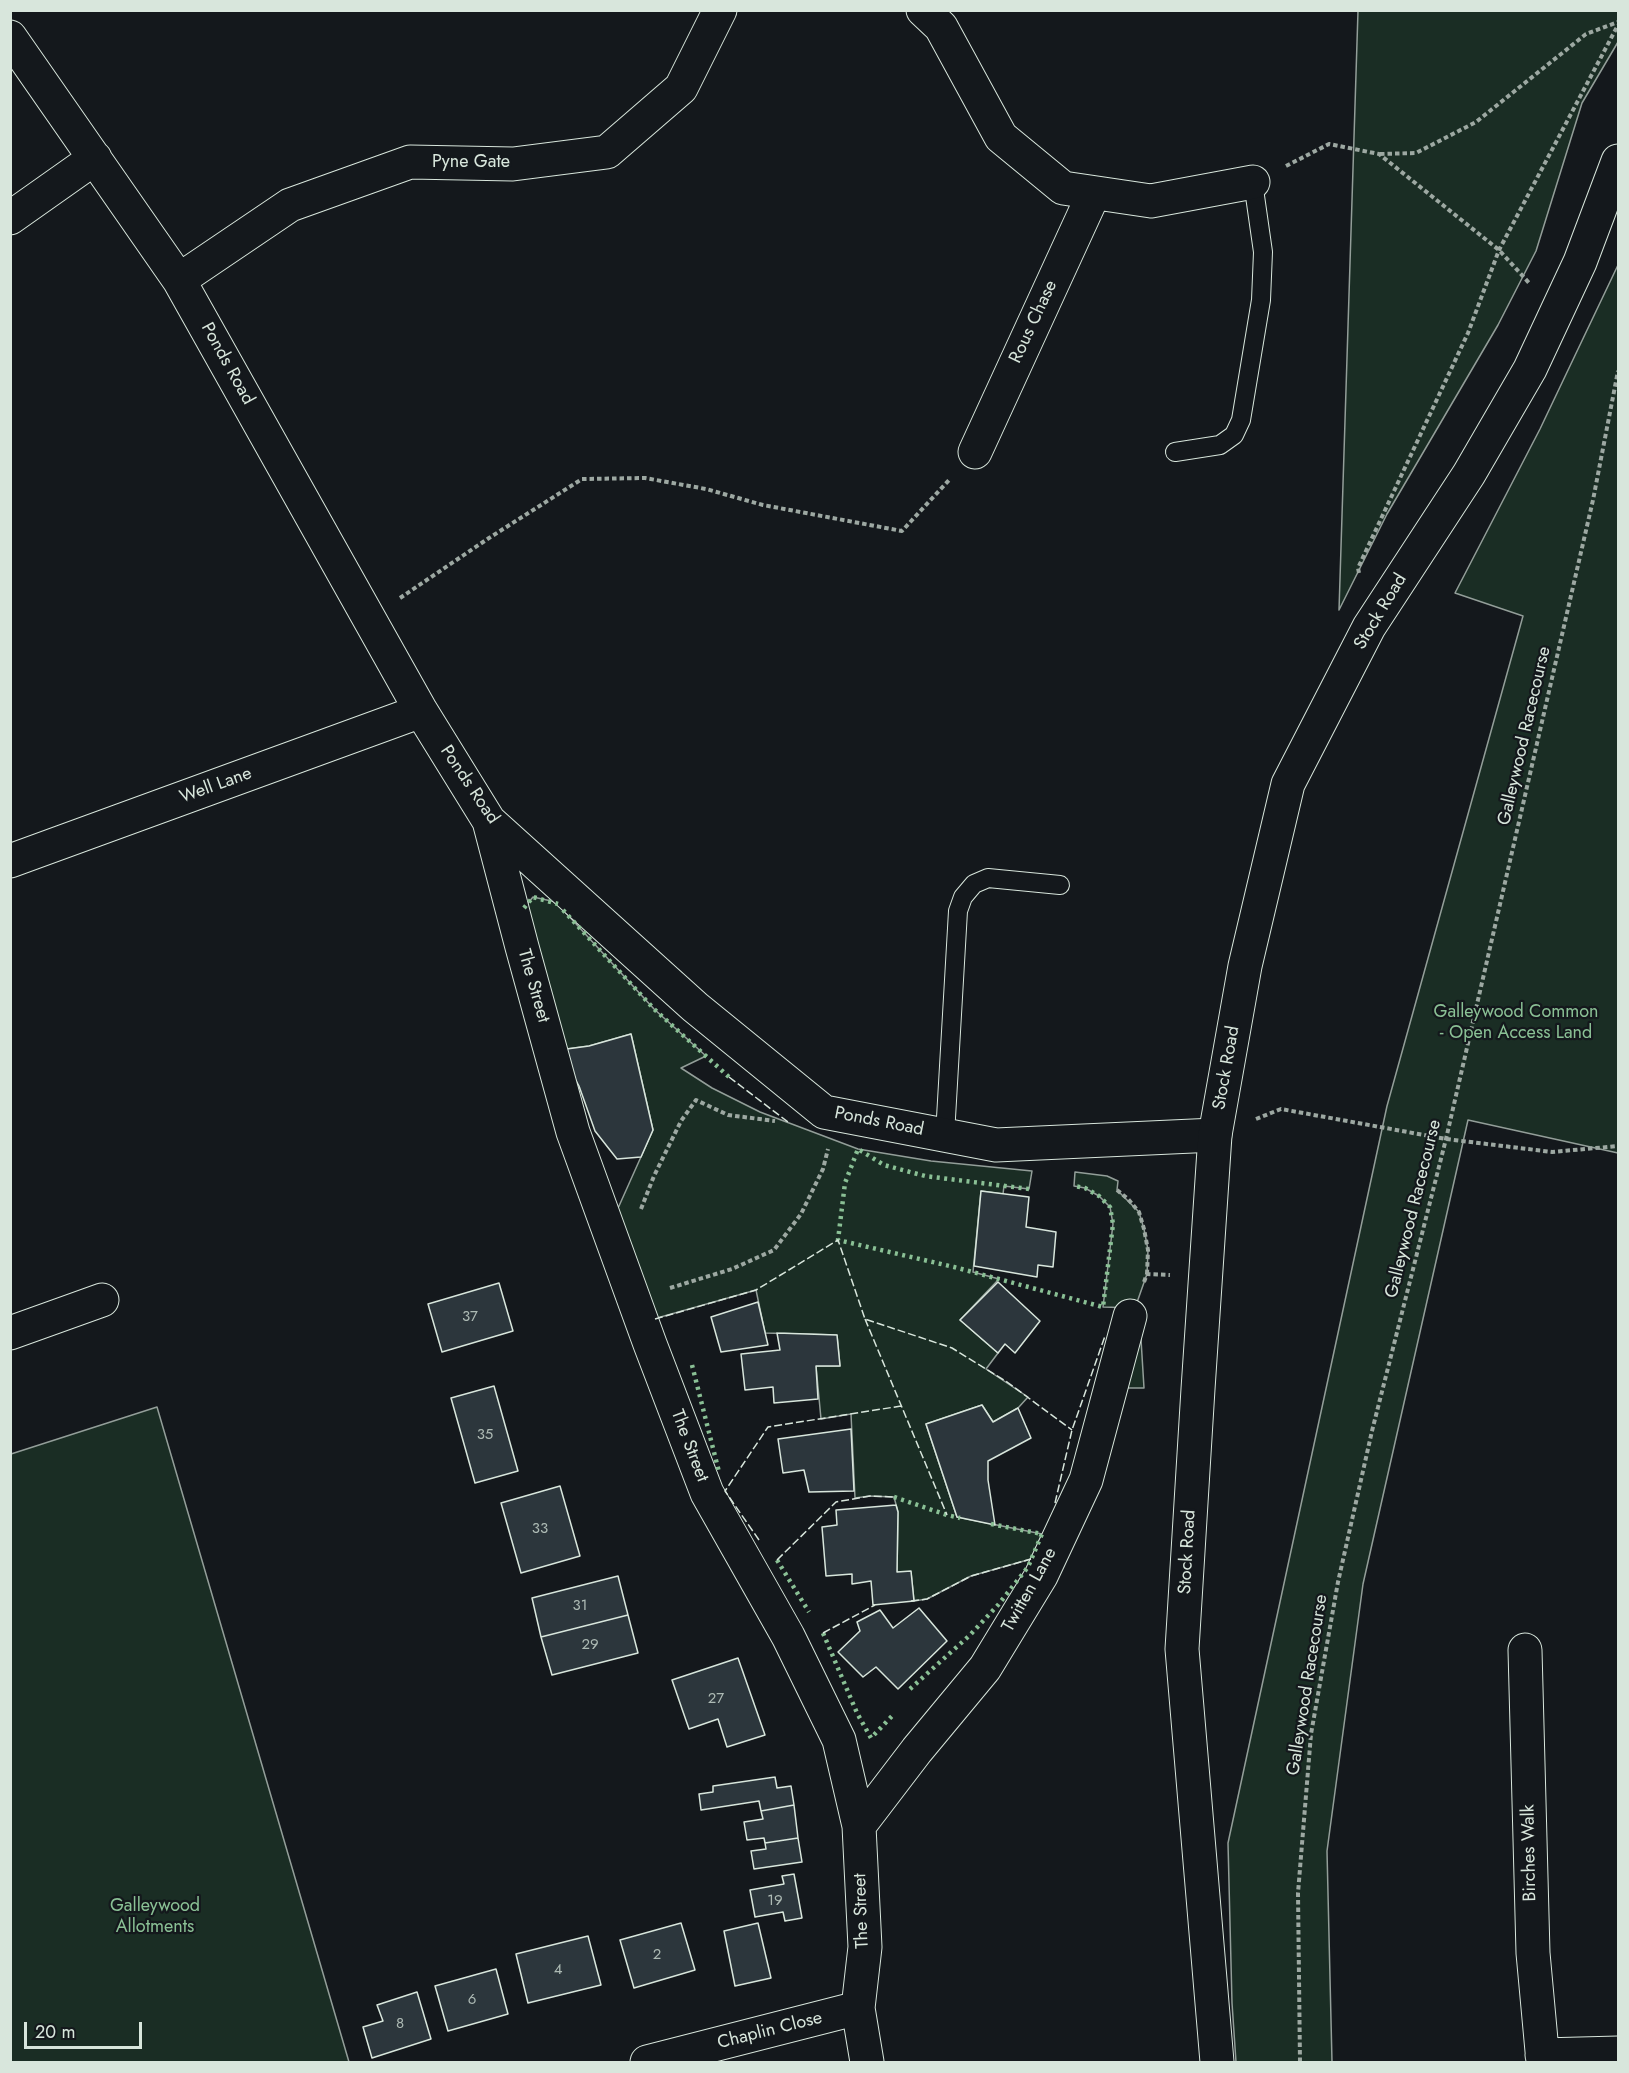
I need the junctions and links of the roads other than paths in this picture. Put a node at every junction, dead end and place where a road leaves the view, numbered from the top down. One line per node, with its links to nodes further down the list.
1 (720, 10): 9 (street, Pyne Gate)
2 (923, 10): 7 (street)
3 (10, 37): 4 (street, Ponds Road)
4 (95, 158): 8 (street); 9 (street, Ponds Road)
5 (1618, 161): 17 (street, Stock Road)
6 (1253, 182): 7 (street); 11 (lane)
7 (1094, 193): 10 (street, Rous Chase)
8 (10, 218)
9 (179, 280): 12 (street, Ponds Road)
10 (975, 452)
11 (1175, 452)
12 (421, 711): 13 (street, Ponds Road); 14 (street, Well Lane)
13 (489, 821): 16 (street, Ponds Road); 22 (street, The Street)
14 (10, 861)
15 (1060, 885): 16 (lane)
16 (945, 1135): 17 (street, Ponds Road)
17 (1215, 1135): 28 (street, Stock Road)
18 (102, 1300): 20 (street)
19 (1130, 1316): 22 (street, Twitten Lane)
20 (13, 1324)
21 (1525, 1650): 25 (street, Birches Walk)
22 (859, 1826): 23 (street, The Street)
23 (858, 2008): 26 (street, Chaplin Close); 27 (street, The Street)
24 (1618, 2053): 25 (street, Birches Walk)
25 (1543, 2059)
26 (647, 2062)
27 (867, 2062)
28 (1217, 2062)

